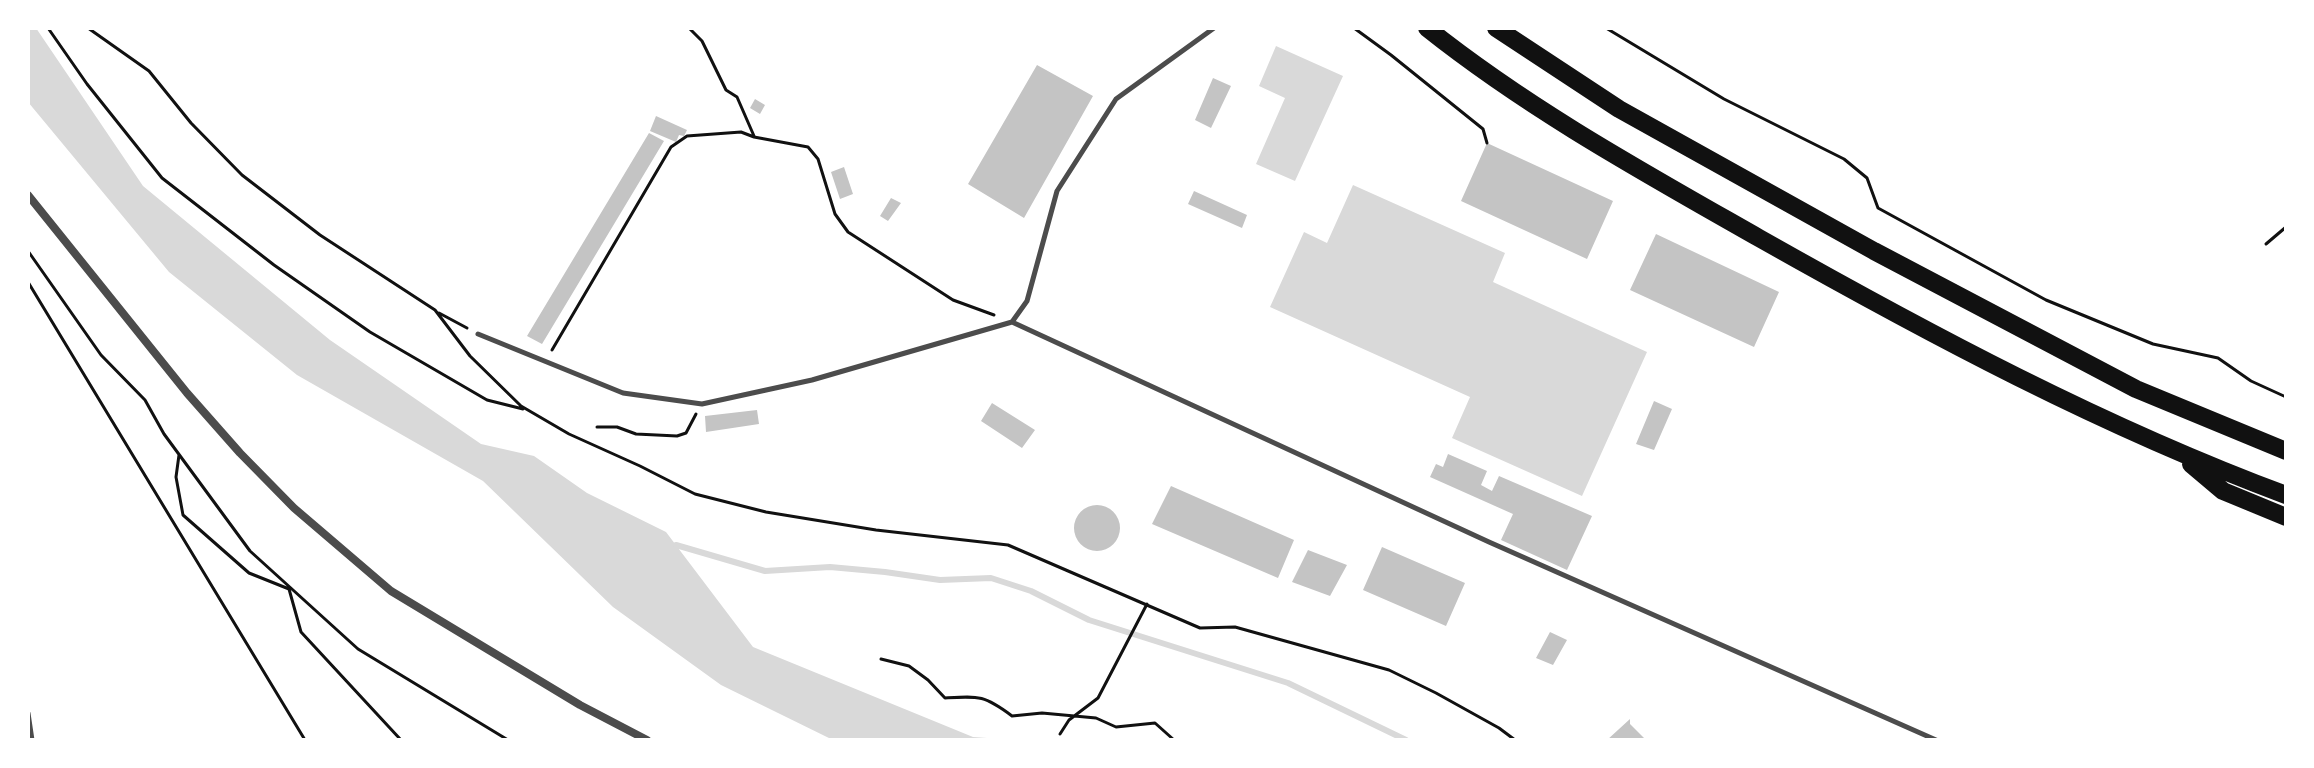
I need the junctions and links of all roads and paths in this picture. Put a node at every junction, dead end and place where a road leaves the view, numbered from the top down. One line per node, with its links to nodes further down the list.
1 (48, 28): 22 (path)
2 (88, 28): 16 (path)
3 (689, 28): 9 (path)
4 (1214, 28): 17 (lane)
5 (1354, 28): 10 (path)
6 (1427, 28): 25 (highway)
7 (1496, 28): 24 (highway)
8 (1606, 28): 20 (path)
9 (754, 137): 17 (path); 19 (path)
10 (1487, 143)
11 (28, 195): 39 (street)
12 (2286, 227): 13 (path)
13 (2266, 244)
14 (28, 251): 26 (path)
15 (28, 282): 36 (path)
16 (436, 311): 18 (path); 22 (path)
17 (1012, 322): 21 (lane); 42 (lane)
18 (478, 334): 21 (lane)
19 (552, 350)
20 (2286, 397)
21 (702, 404): 23 (path)
22 (526, 409): 30 (path)
23 (597, 427)
24 (2286, 451)
25 (2177, 452): 27 (highway); 28 (highway)
26 (179, 455): 29 (path); 29 (path)
27 (2286, 495)
28 (2286, 517)
29 (289, 589): 37 (path); 38 (path)
30 (1147, 604): 33 (path); 41 (path)
31 (881, 659): 33 (path)
32 (28, 713): 35 (lane)
33 (1073, 717): 34 (path); 40 (path)
34 (1060, 734)
35 (32, 740)
36 (305, 740)
37 (401, 740)
38 (508, 740)
39 (647, 740)
40 (1174, 740)
41 (1515, 740)
42 (1936, 740)

